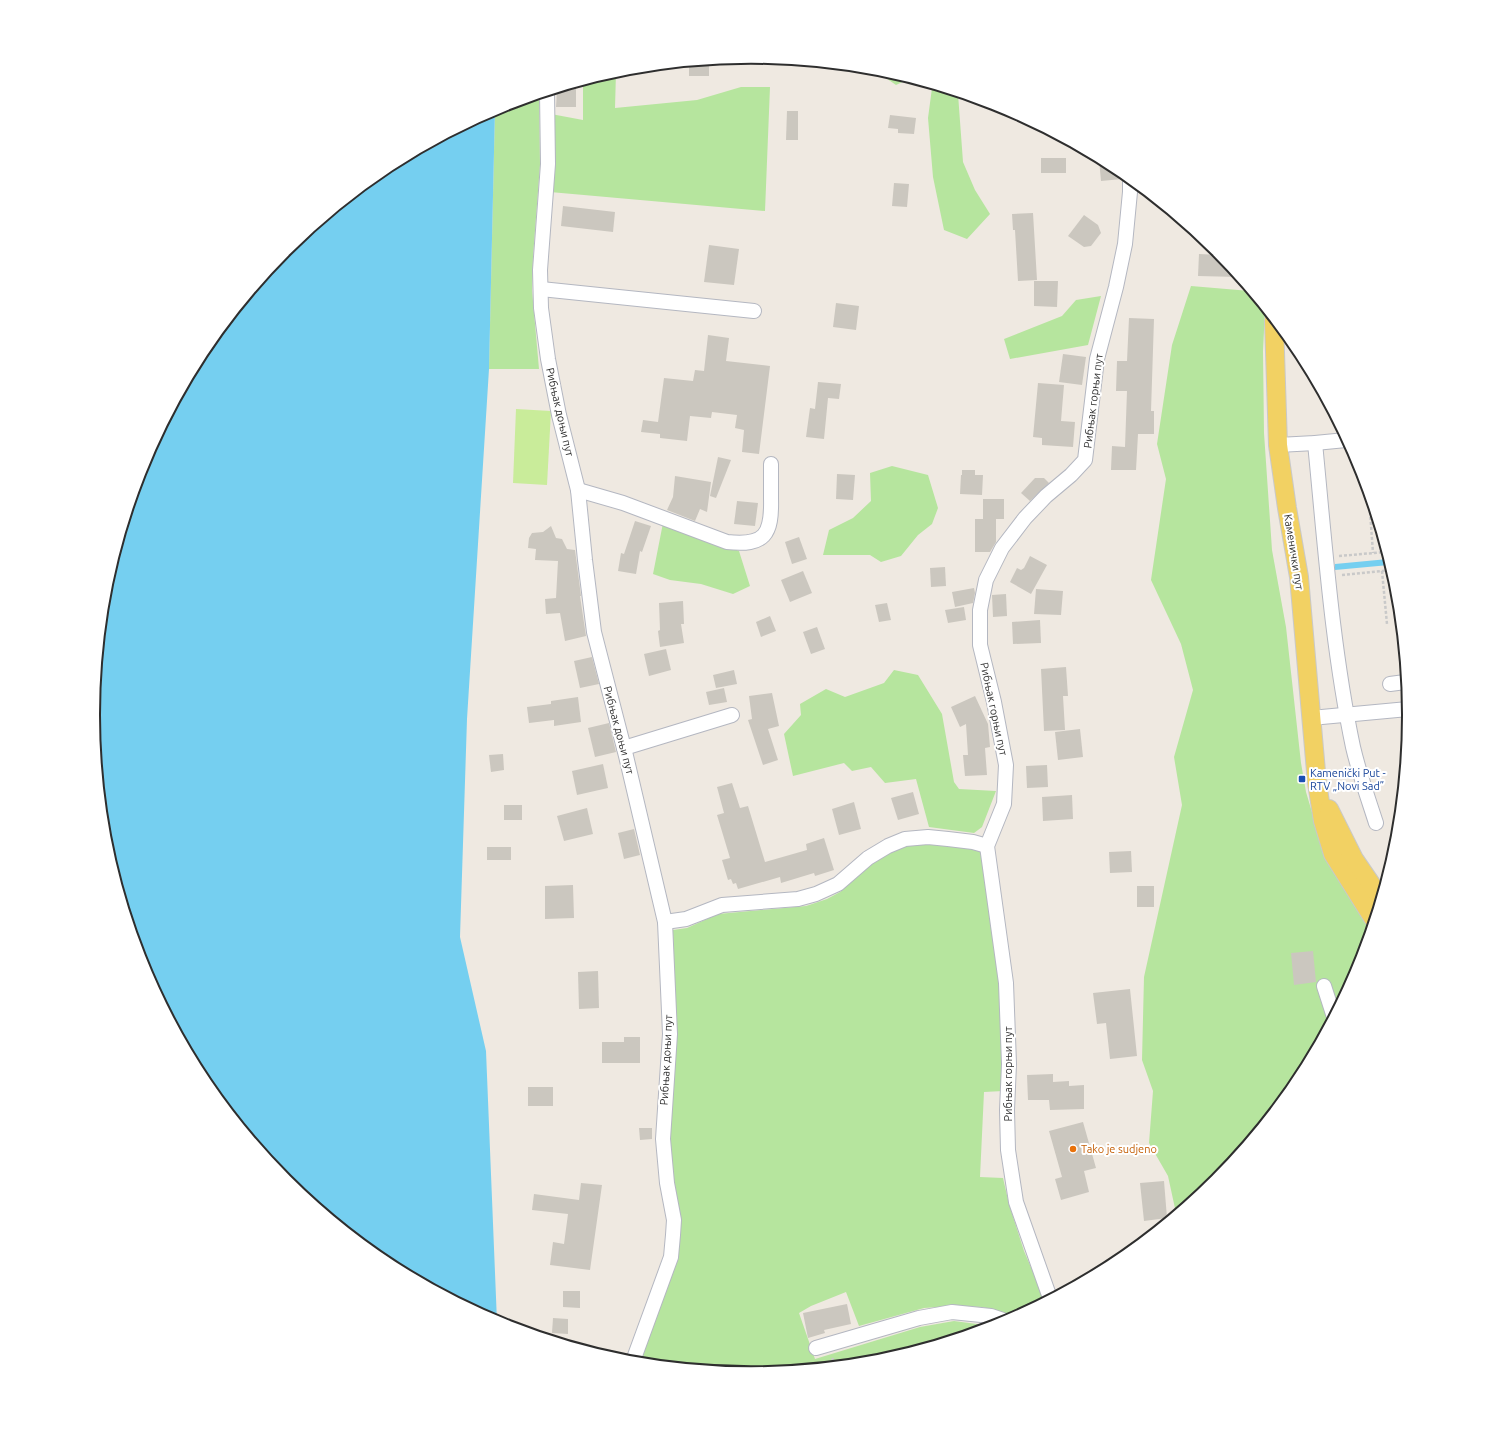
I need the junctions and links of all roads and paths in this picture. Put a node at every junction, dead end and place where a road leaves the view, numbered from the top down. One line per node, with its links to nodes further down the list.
1 (547, 97): 3 (street, Рибњак доњи пут)
2 (1130, 187): 27 (street, Рибњак горњи пут)
3 (541, 289): 4 (street); 10 (street, Рибњак доњи пут)
4 (754, 311)
5 (1274, 329): 7 (main road, Каменички пут)
6 (1340, 441): 8 (street)
7 (1278, 444): 8 (street); 23 (main road, Каменички пут)
8 (1315, 444): 21 (street)
9 (770, 464): 10 (street)
10 (578, 490): 24 (street, Рибњак доњи пут)
11 (1370, 518): 13 (path)
12 (1380, 552): 13 (path)
13 (1373, 553): 14 (path)
14 (1338, 556)
15 (1382, 571): 16 (path); 17 (path)
16 (1340, 575)
17 (1387, 624)
18 (1400, 683): 19 (street)
19 (1390, 684)
20 (1402, 710): 21 (street)
21 (1347, 714): 23 (street); 26 (street)
22 (732, 715): 24 (street)
23 (1311, 718): 25 (main road, Каменички пут)
24 (624, 748): 30 (street, Рибњак доњи пут)
25 (1316, 783): 28 (main road, Каменички пут); 29 (main road, Каменички пут)
26 (1376, 823)
27 (987, 846): 30 (street); 33 (street, Рибњак горњи пут)
28 (1376, 892)
29 (1370, 913)
30 (665, 922): 36 (street, Рибњак доњи пут)
31 (1324, 986): 32 (street)
32 (1331, 1008)
33 (1048, 1294)
34 (996, 1317): 35 (street)
35 (816, 1348)
36 (635, 1355)

